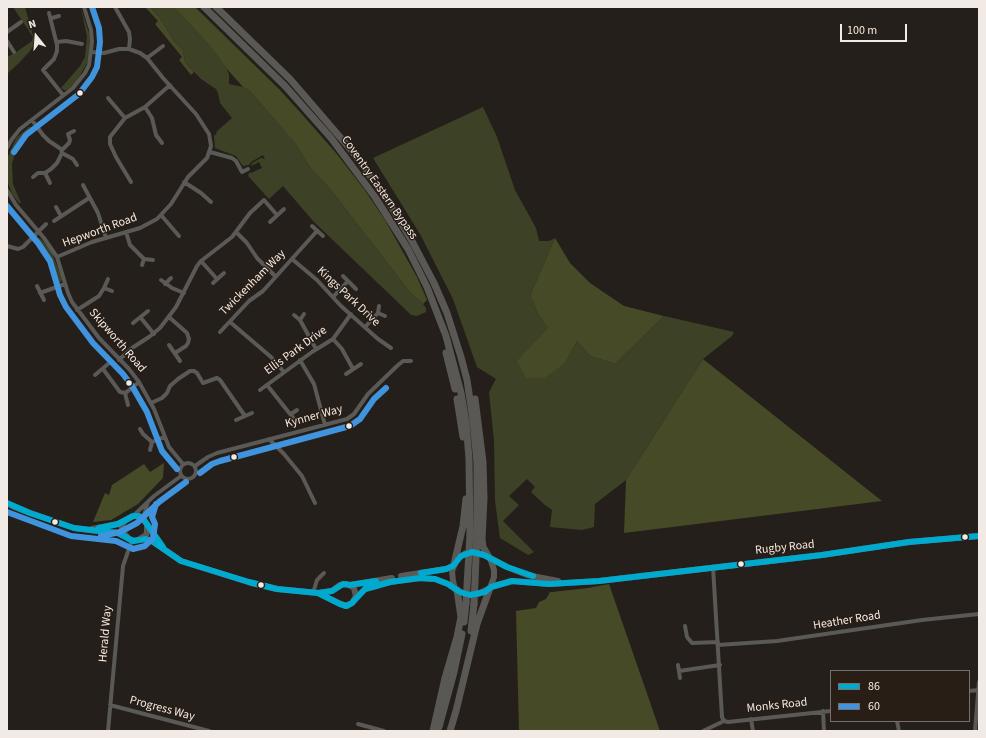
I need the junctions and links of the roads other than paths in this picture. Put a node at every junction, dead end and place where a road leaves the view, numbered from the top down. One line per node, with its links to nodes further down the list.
1 (84, 7): 18 (street)
2 (204, 7): 69 (highway, Coventry Eastern Bypass)
3 (216, 7): 66 (highway, Coventry Eastern Bypass)
4 (114, 8): 16 (street)
5 (49, 13): 7 (street)
6 (59, 16): 7 (street)
7 (52, 18): 12 (street)
8 (21, 22): 9 (street)
9 (7, 32)
10 (77, 37): 13 (street)
11 (7, 40): 17 (street)
12 (57, 42): 13 (street); 20 (street)
13 (77, 42): 14 (street)
14 (82, 44)
15 (163, 46): 19 (street)
16 (129, 49): 18 (street); 19 (street)
17 (14, 52)
18 (92, 52): 23 (street)
19 (147, 58): 22 (street)
20 (43, 70): 21 (street); 23 (street)
21 (37, 73)
22 (170, 86): 25 (street); 32 (street)
23 (63, 95): 27 (street)
24 (116, 98): 26 (street)
25 (145, 107): 26 (street); 29 (street)
26 (126, 118): 38 (street)
27 (32, 120): 30 (street); 31 (street)
28 (74, 130): 31 (street)
29 (159, 142)
30 (7, 148)
31 (62, 152): 33 (street); 36 (street)
32 (210, 152): 35 (street); 42 (street, Hepworth Road)
33 (77, 165)
34 (248, 169): 35 (street)
35 (242, 172): 40 (street)
36 (45, 173): 39 (street); 43 (street)
37 (133, 174): 38 (street)
38 (128, 176): 41 (street)
39 (33, 177)
40 (245, 177)
41 (131, 182)
42 (184, 182): 48 (street); 52 (street, Hepworth Road)
43 (50, 183)
44 (83, 184): 47 (street)
45 (7, 190): 60 (street, Skipworth Road)
46 (210, 194): 48 (street)
47 (89, 198): 54 (street); 65 (street)
48 (206, 198): 49 (street)
49 (211, 202)
50 (56, 207): 54 (street)
51 (284, 210): 53 (street)
52 (161, 215): 59 (street); 62 (street, Hepworth Road)
53 (277, 215): 56 (street); 63 (street)
54 (61, 216): 55 (street)
55 (54, 220)
56 (270, 222)
57 (46, 224): 60 (street)
58 (312, 226): 61 (street)
59 (181, 229)
60 (38, 231): 67 (street); 68 (street, Skipworth Road)
61 (317, 231): 64 (street); 71 (street, Twickenham Way)
62 (126, 232): 65 (street, Hepworth Road); 70 (street)
63 (236, 232): 73 (street); 76 (street)
64 (323, 236)
65 (106, 238): 68 (street, Hepworth Road)
66 (412, 241): 155 (highway, Coventry Eastern Bypass); 161 (highway)
67 (7, 246)
68 (57, 258): 84 (street, Skipworth Road)
69 (413, 258): 155 (highway, Coventry Eastern Bypass); 162 (highway)
70 (144, 259): 72 (street); 74 (street)
71 (292, 259): 76 (street, Twickenham Way); 92 (street, Kings Park Drive)
72 (153, 260)
73 (201, 261): 80 (street); 91 (street)
74 (142, 265)
75 (224, 273): 80 (street)
76 (275, 276): 105 (street, Twickenham Way)
77 (342, 276): 82 (street)
78 (171, 278): 85 (street)
79 (108, 279): 87 (street)
80 (217, 279): 83 (street)
81 (161, 280): 85 (street)
82 (348, 281): 88 (street); 92 (street)
83 (213, 283)
84 (65, 284): 90 (street); 95 (street, Skipworth Road)
85 (165, 284): 91 (street)
86 (37, 286): 90 (street)
87 (104, 288): 89 (street); 95 (street)
88 (356, 289)
89 (112, 291)
90 (40, 293): 93 (street)
91 (184, 293): 102 (street)
92 (333, 297): 99 (street, Kings Park Drive)
93 (44, 300)
94 (379, 306): 97 (street)
95 (77, 310): 115 (street, Skipworth Road)
96 (148, 311): 103 (street)
97 (378, 313): 101 (street); 107 (street)
98 (304, 314): 104 (street)
99 (351, 314): 107 (street, Kings Park Drive); 110 (street, Ellis Park Drive)
100 (294, 315): 104 (street)
101 (386, 316)
102 (169, 317): 109 (street); 114 (street)
103 (141, 318): 106 (street); 109 (street)
104 (300, 320): 113 (street)
105 (230, 322): 108 (street, Twickenham Way); 123 (street)
106 (133, 323)
107 (366, 326): 112 (street, Kings Park Drive)
108 (220, 332)
109 (154, 334): 115 (street)
110 (333, 339): 113 (street, Ellis Park Drive); 122 (street)
111 (169, 344): 114 (street)
112 (391, 348)
113 (316, 349): 116 (street, Ellis Park Drive)
114 (175, 353): 117 (street)
115 (119, 360): 126 (street, Skipworth Road)
116 (300, 360): 123 (street, Ellis Park Drive); 138 (street)
117 (180, 361)
118 (411, 361): 138 (street, Kynner Way)
119 (108, 364): 121 (street)
120 (361, 364): 122 (street)
121 (103, 369): 125 (street); 129 (street)
122 (353, 369): 124 (street)
123 (284, 372): 127 (street, Ellis Park Drive)
124 (346, 374)
125 (95, 375)
126 (140, 382): 129 (street); 130 (street, Skipworth Road)
127 (266, 385): 128 (street, Ellis Park Drive); 134 (street, Ellis Park Drive)
128 (260, 390)
129 (125, 393): 131 (street)
130 (151, 403): 135 (street); 140 (street, Skipworth Road)
131 (128, 405)
132 (297, 410): 134 (street)
133 (252, 413): 135 (street)
134 (291, 414): 137 (street, Ellis Park Drive)
135 (245, 416): 136 (street)
136 (236, 420)
137 (294, 420)
138 (325, 425): 141 (street, Kynner Way)
139 (140, 429): 142 (street)
140 (164, 437): 142 (street); 144 (street, Skipworth Road)
141 (269, 440): 145 (street, Kynner Way); 149 (street)
142 (152, 442): 143 (street)
143 (150, 450)
144 (183, 464): 145 (street); 146 (street)
145 (195, 466): 146 (street)
146 (180, 476): 147 (street)
147 (148, 502): 150 (street); 151 (street)
148 (7, 503): 154 (main road)
149 (315, 503)
150 (132, 516): 151 (main road); 152 (main road)
151 (143, 518): 153 (main road)
152 (125, 520): 154 (main road); 156 (main road)
153 (147, 524): 158 (main road); 160 (main road)
154 (89, 530): 156 (main road)
155 (474, 535): 173 (highway, Coventry Eastern Bypass, bridge)
156 (125, 536): 159 (main road)
157 (979, 536): 163 (main road, Rugby Road)
158 (141, 539): 159 (main road); 160 (main road)
159 (132, 540): 183 (street, Herald Way)
160 (164, 548): 170 (main road)
161 (489, 558): 162 (main road); 165 (main road, Rugby Road); 168 (main road)
162 (453, 565): 166 (main road); 169 (main road)
163 (713, 567): 165 (main road, Rugby Road); 176 (street)
164 (324, 574): 170 (street)
165 (570, 583): 168 (main road, Rugby Road)
166 (350, 585): 167 (main road); 171 (main road)
167 (337, 587): 170 (main road); 172 (main road)
168 (490, 588): 169 (main road); 196 (highway)
169 (456, 589): 171 (main road); 193 (highway)
170 (316, 593): 172 (main road)
171 (356, 598): 172 (main road)
172 (338, 603)
173 (470, 603): 194 (highway, Coventry Eastern Bypass); 195 (highway, Coventry Eastern Bypass)
174 (979, 614): 176 (street, Heather Road)
175 (685, 626): 176 (street, Heather Road)
176 (718, 644): 178 (street)
177 (678, 665): 179 (street)
178 (720, 665): 179 (street); 187 (street)
179 (679, 671): 180 (street)
180 (680, 678)
181 (979, 682): 182 (street)
182 (979, 690): 200 (street)
183 (110, 705): 190 (street, Herald Way); 191 (street, Progress Way)
184 (824, 711): 185 (street, Monks Road); 186 (street, Monks Road); 199 (street)
185 (830, 711)
186 (751, 719): 187 (street, Monks Road); 198 (street)
187 (724, 721): 197 (street)
188 (358, 724): 189 (street)
189 (370, 729): 192 (street)
190 (108, 731)
191 (209, 731)
192 (384, 731)
193 (433, 731)
194 (438, 731)
195 (446, 731)
196 (450, 731)
197 (703, 731)
198 (753, 731)
199 (824, 731)
200 (975, 731)

